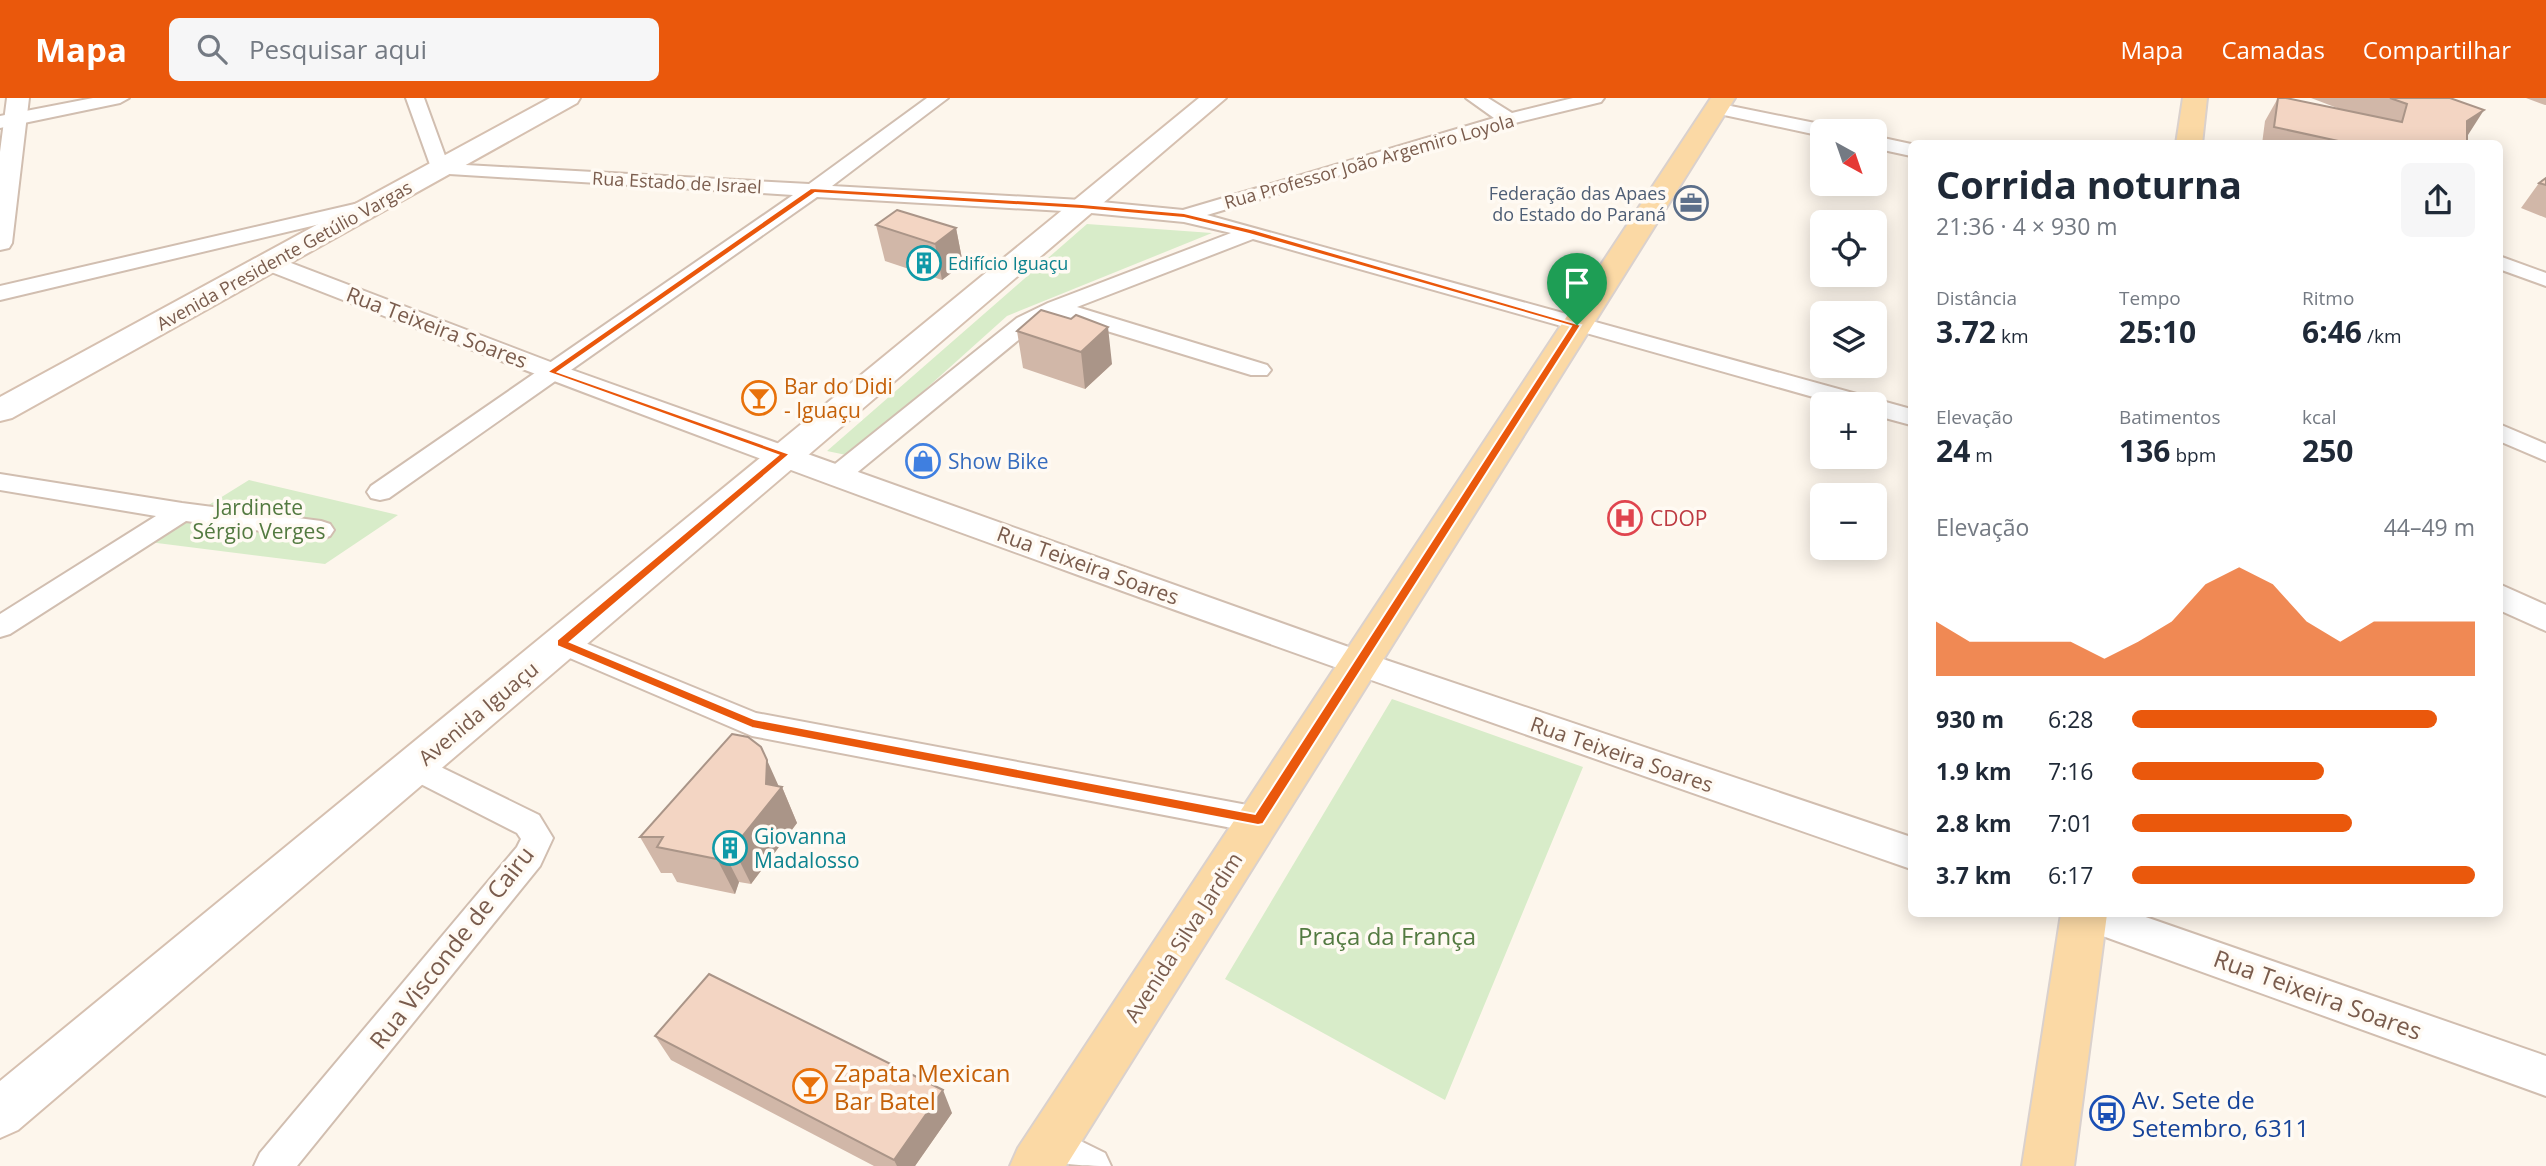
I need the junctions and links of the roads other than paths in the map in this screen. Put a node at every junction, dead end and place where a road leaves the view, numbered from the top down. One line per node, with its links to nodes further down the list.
1 (120, 98): 10 (street)
2 (415, 98): 16 (street)
3 (568, 98): 16 (main road, Avenida Presidente Getúlio Vargas)
4 (939, 98): 17 (street)
5 (1214, 98): 19 (main road, Avenida Iguaçu)
6 (1475, 98): 11 (street)
7 (1595, 98): 11 (street, Rua Professor João Argemiro Loyola)
8 (2195, 98): 13 (main road)
9 (1720, 103): 12 (street); 29 (main road, Avenida Silva Jardim)
10 (12, 113): 23 (street)
11 (1508, 119): 20 (street, Rua Professor João Argemiro Loyola)
12 (1810, 127)
13 (2190, 140)
14 (1887, 145): 15 (street)
15 (1908, 149)
16 (440, 169): 17 (street, Rua Estado de Israel); 18 (main road, Avenida Presidente Getúlio Vargas)
17 (814, 190): 19 (street, Rua Estado de Israel); 31 (street)
18 (374, 205): 22 (street); 24 (main road, Avenida Presidente Getúlio Vargas)
19 (1082, 206): 20 (street, Rua Estado de Israel); 38 (main road, Avenida Iguaçu)
20 (1184, 216): 21 (street)
21 (1252, 232): 28 (street, Rua Professor João Argemiro Loyola); 29 (street)
22 (233, 240): 24 (street); 27 (street)
23 (0, 243)
24 (270, 263): 31 (street, Rua Teixeira Soares); 33 (main road, Avenida Presidente Getúlio Vargas)
25 (2503, 264): 26 (street)
26 (2546, 281)
27 (0, 293)
28 (1056, 308): 30 (street); 39 (street, Rua Professor João Argemiro Loyola)
29 (1577, 325): 32 (street); 48 (main road, Avenida Silva Jardim)
30 (1259, 370)
31 (551, 372): 38 (street, Rua Teixeira Soares); 41 (street)
32 (1820, 392)
33 (0, 411)
34 (1887, 411): 35 (street)
35 (1908, 416)
36 (2503, 434): 37 (street)
37 (2546, 453)
38 (785, 454): 39 (street, Rua Teixeira Soares); 47 (main road, Avenida Iguaçu)
39 (839, 474): 48 (street, Rua Teixeira Soares)
40 (0, 482): 42 (street)
41 (380, 492)
42 (182, 512): 43 (street); 46 (street)
43 (321, 530)
44 (2503, 598): 45 (street)
45 (2546, 619)
46 (0, 627)
47 (561, 643): 49 (main road, Avenida Iguaçu); 50 (street)
48 (1359, 664): 50 (main road, Avenida Silva Jardim); 51 (street, Rua Teixeira Soares)
49 (414, 766): 55 (main road, Avenida Iguaçu); 57 (street, Rua Visconde de Cairu)
50 (1258, 820): 56 (main road, Avenida Silva Jardim)
51 (1908, 852)
52 (2086, 917): 59 (main road)
53 (2095, 917): 54 (street, Rua Teixeira Soares)
54 (2546, 1076)
55 (0, 1113)
56 (1043, 1155): 58 (street)
57 (273, 1166)
58 (1092, 1166)
59 (2048, 1166)

